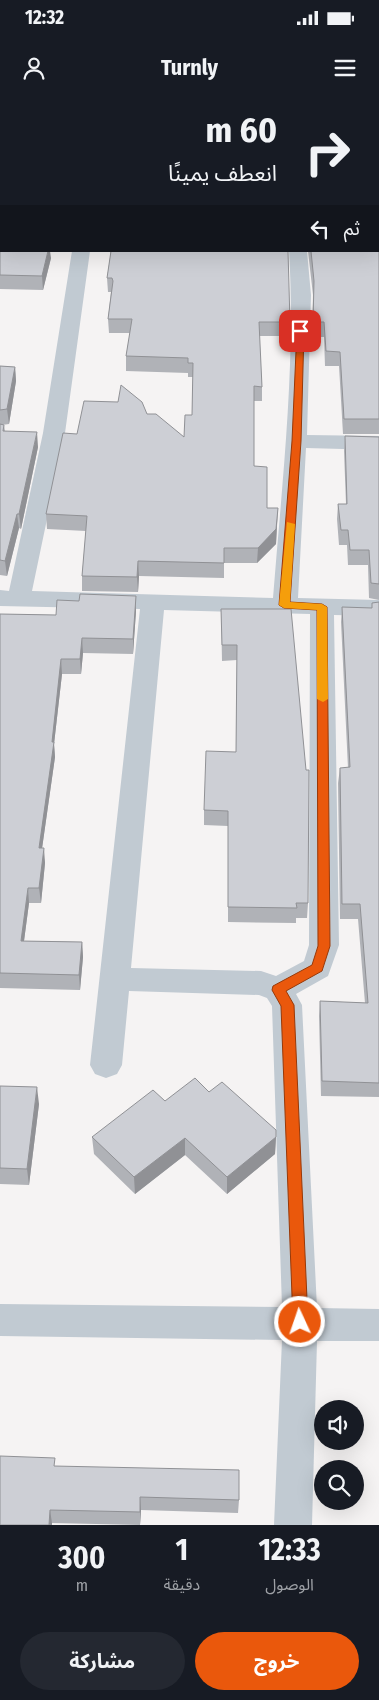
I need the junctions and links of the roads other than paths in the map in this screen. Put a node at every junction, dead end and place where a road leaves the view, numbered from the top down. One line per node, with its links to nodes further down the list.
1 (81, 252): 5 (street)
2 (298, 252): 3 (street)
3 (296, 441): 4 (street); 7 (street)
4 (379, 443)
5 (10, 598): 6 (street)
6 (153, 601): 7 (street); 10 (street)
7 (284, 605): 8 (street)
8 (322, 607): 9 (street); 11 (street)
9 (379, 608)
10 (115, 979): 11 (street); 12 (street)
11 (278, 990): 14 (street)
12 (106, 1066)
13 (0, 1320): 14 (street)
14 (300, 1322): 15 (street); 16 (street)
15 (379, 1325)
16 (293, 1525)

